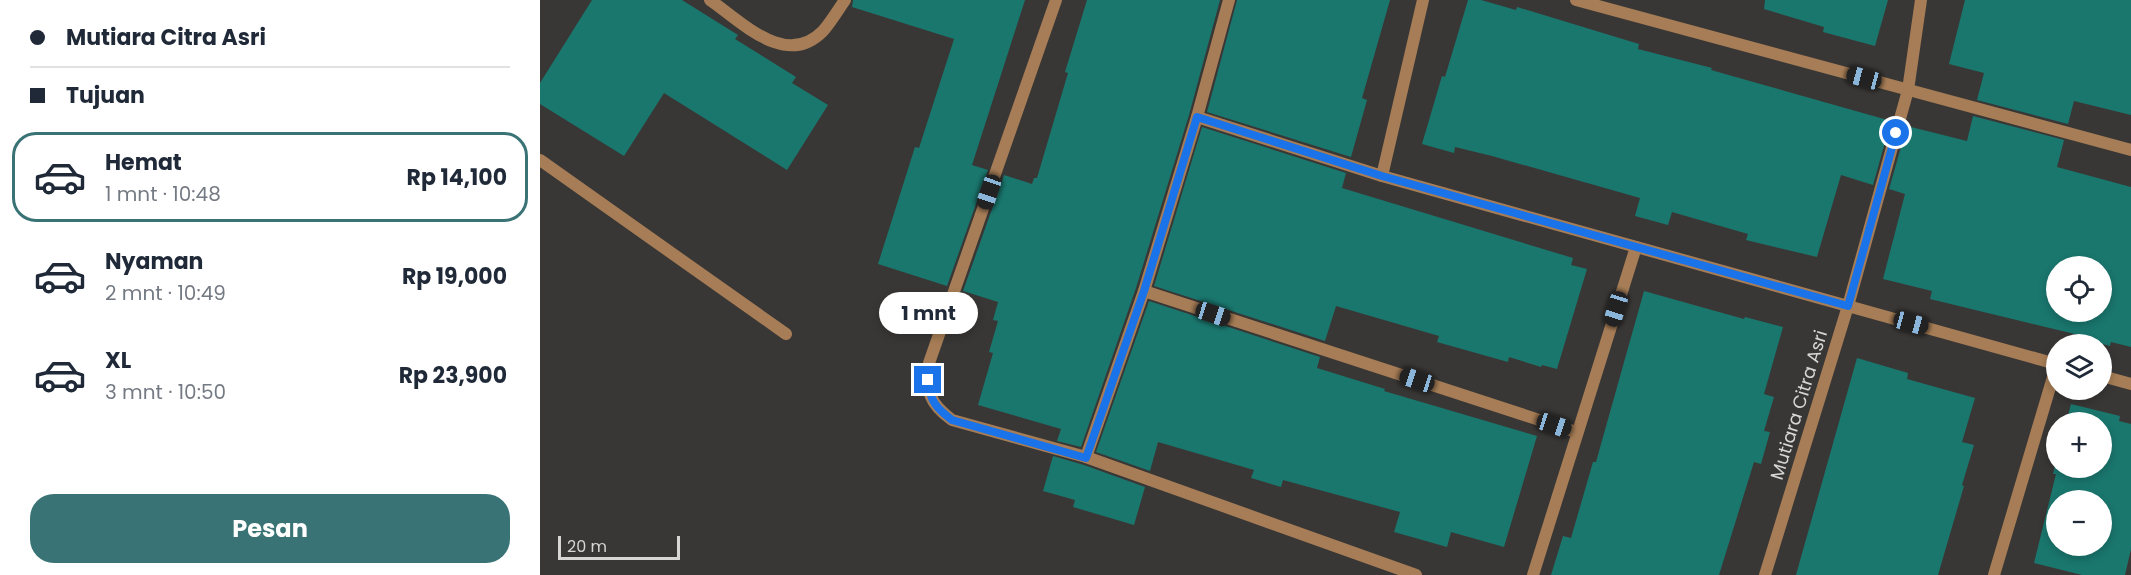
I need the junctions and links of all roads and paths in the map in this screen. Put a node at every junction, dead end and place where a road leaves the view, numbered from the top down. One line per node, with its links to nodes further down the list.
1 (710, 0): 2 (street)
2 (844, 0)
3 (1056, 0): 22 (street)
4 (1229, 0): 9 (street)
5 (1424, 0): 12 (street)
6 (1576, 0): 8 (street)
7 (1921, 0): 8 (street, Mutiara Citra Asri)
8 (1908, 90): 10 (street); 15 (street, Mutiara Citra Asri)
9 (1197, 117): 12 (street); 14 (street)
10 (2131, 150)
11 (540, 160): 16 (street)
12 (1382, 176): 13 (street)
13 (1636, 247): 15 (street); 21 (street)
14 (1144, 291): 21 (street); 22 (street)
15 (1848, 306): 17 (street); 25 (street, Mutiara Citra Asri)
16 (786, 334)
17 (2046, 362)
18 (2112, 379): 19 (street)
19 (2131, 384)
20 (2046, 399): 26 (street)
21 (1576, 432): 24 (street)
22 (1086, 458): 23 (street)
23 (1416, 575)
24 (1533, 575)
25 (1766, 575)
26 (1994, 575)

